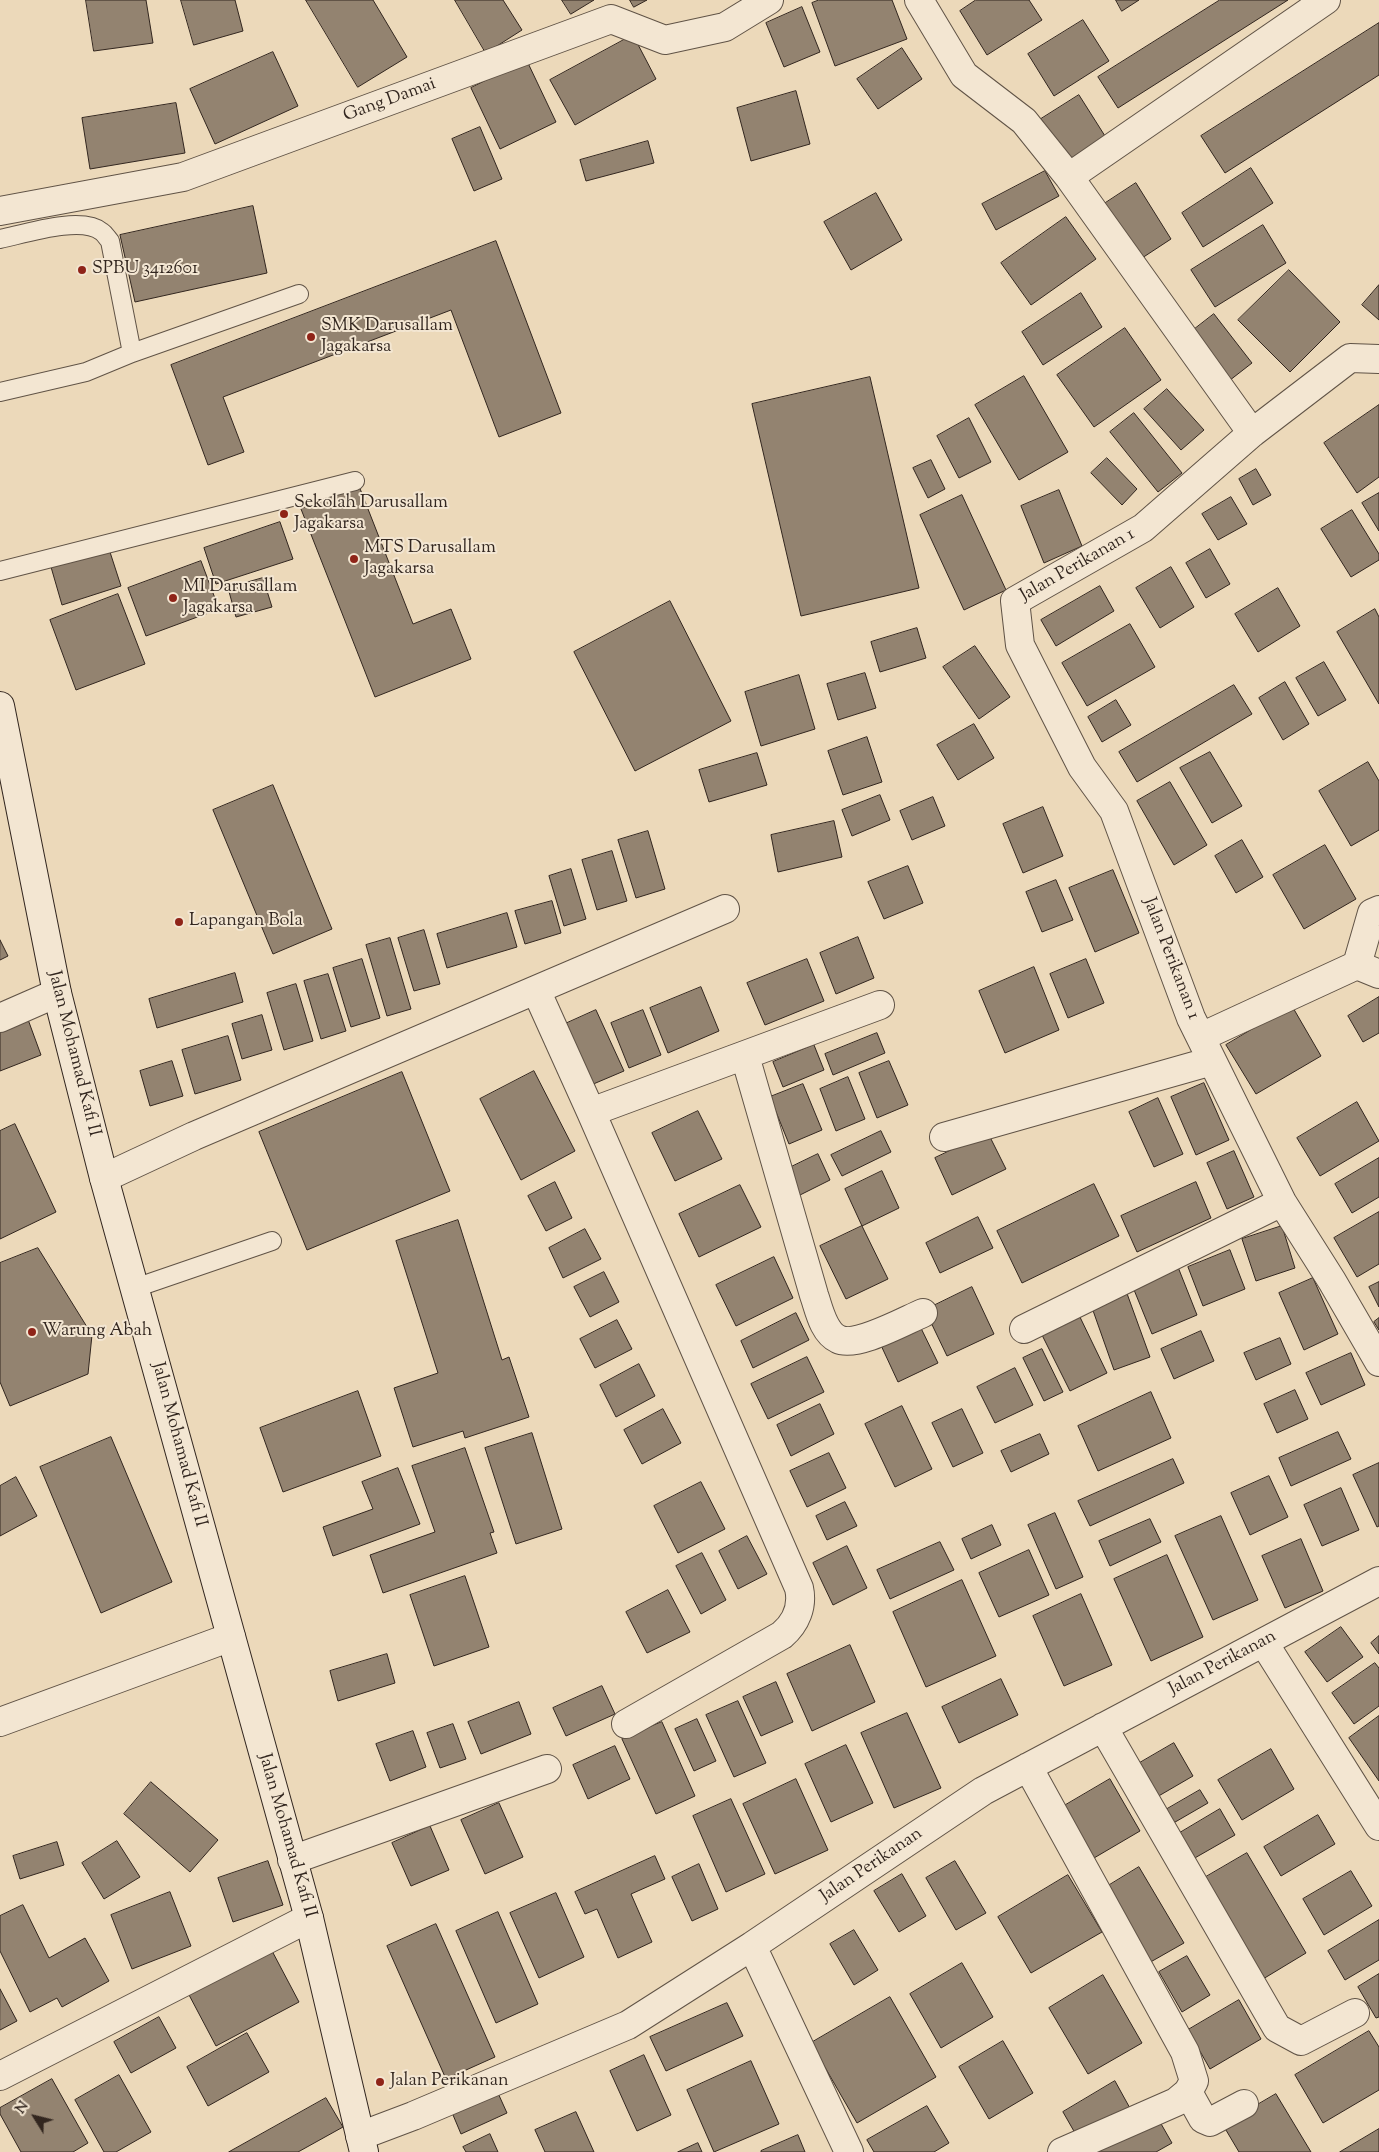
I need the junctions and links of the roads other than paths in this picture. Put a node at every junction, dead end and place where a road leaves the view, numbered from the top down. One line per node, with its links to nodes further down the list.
1 (769, 0): 5 (street, Gang Damai)
2 (919, 0): 4 (street)
3 (1326, 0): 4 (street)
4 (1069, 178): 11 (street)
5 (12, 208)
6 (0, 240): 8 (lane)
7 (299, 294): 8 (lane)
8 (132, 353): 10 (lane)
9 (1379, 360): 11 (street)
10 (0, 392)
11 (1252, 433): 23 (street, Jalan Perikanan 1)
12 (355, 481): 13 (lane)
13 (0, 571)
14 (0, 706): 18 (street, Jalan Mohamad Kafi II)
15 (725, 909): 19 (street)
16 (1379, 910): 17 (street)
17 (1368, 970): 23 (street)
18 (55, 984): 20 (street); 22 (street); 27 (street, Jalan Mohamad Kafi II)
19 (536, 990): 25 (street); 27 (street)
20 (0, 999)
21 (880, 1005): 24 (street)
22 (0, 1018)
23 (1207, 1049): 26 (street); 28 (street, Jalan Perikanan 1)
24 (745, 1056): 25 (street); 31 (street)
25 (591, 1112): 38 (street)
26 (944, 1137)
27 (104, 1178): 30 (street, Jalan Mohamad Kafi II)
28 (1282, 1202): 32 (street); 33 (street, Jalan Perikanan 1)
29 (272, 1240): 30 (lane)
30 (135, 1288): 35 (street, Jalan Mohamad Kafi II)
31 (922, 1313)
32 (1024, 1328)
33 (1379, 1362)
34 (1379, 1581): 36 (street, Jalan Perikanan)
35 (230, 1637): 37 (street); 43 (street, Jalan Mohamad Kafi II)
36 (1264, 1642): 39 (street, Jalan Perikanan); 42 (street)
37 (0, 1722)
38 (626, 1724)
39 (1103, 1728): 40 (street, Jalan Perikanan); 46 (street)
40 (1028, 1767): 45 (street, Jalan Perikanan); 48 (street)
41 (546, 1769): 43 (street)
42 (1378, 1824)
43 (292, 1860): 44 (street, Jalan Mohamad Kafi II)
44 (309, 1918): 47 (street); 50 (street, Jalan Mohamad Kafi II)
45 (752, 1946): 50 (street, Jalan Perikanan); 51 (street)
46 (1355, 2013)
47 (0, 2076)
48 (1188, 2092): 49 (street); 52 (street)
49 (1244, 2104)
50 (366, 2140)
51 (849, 2152)
52 (1062, 2152)

